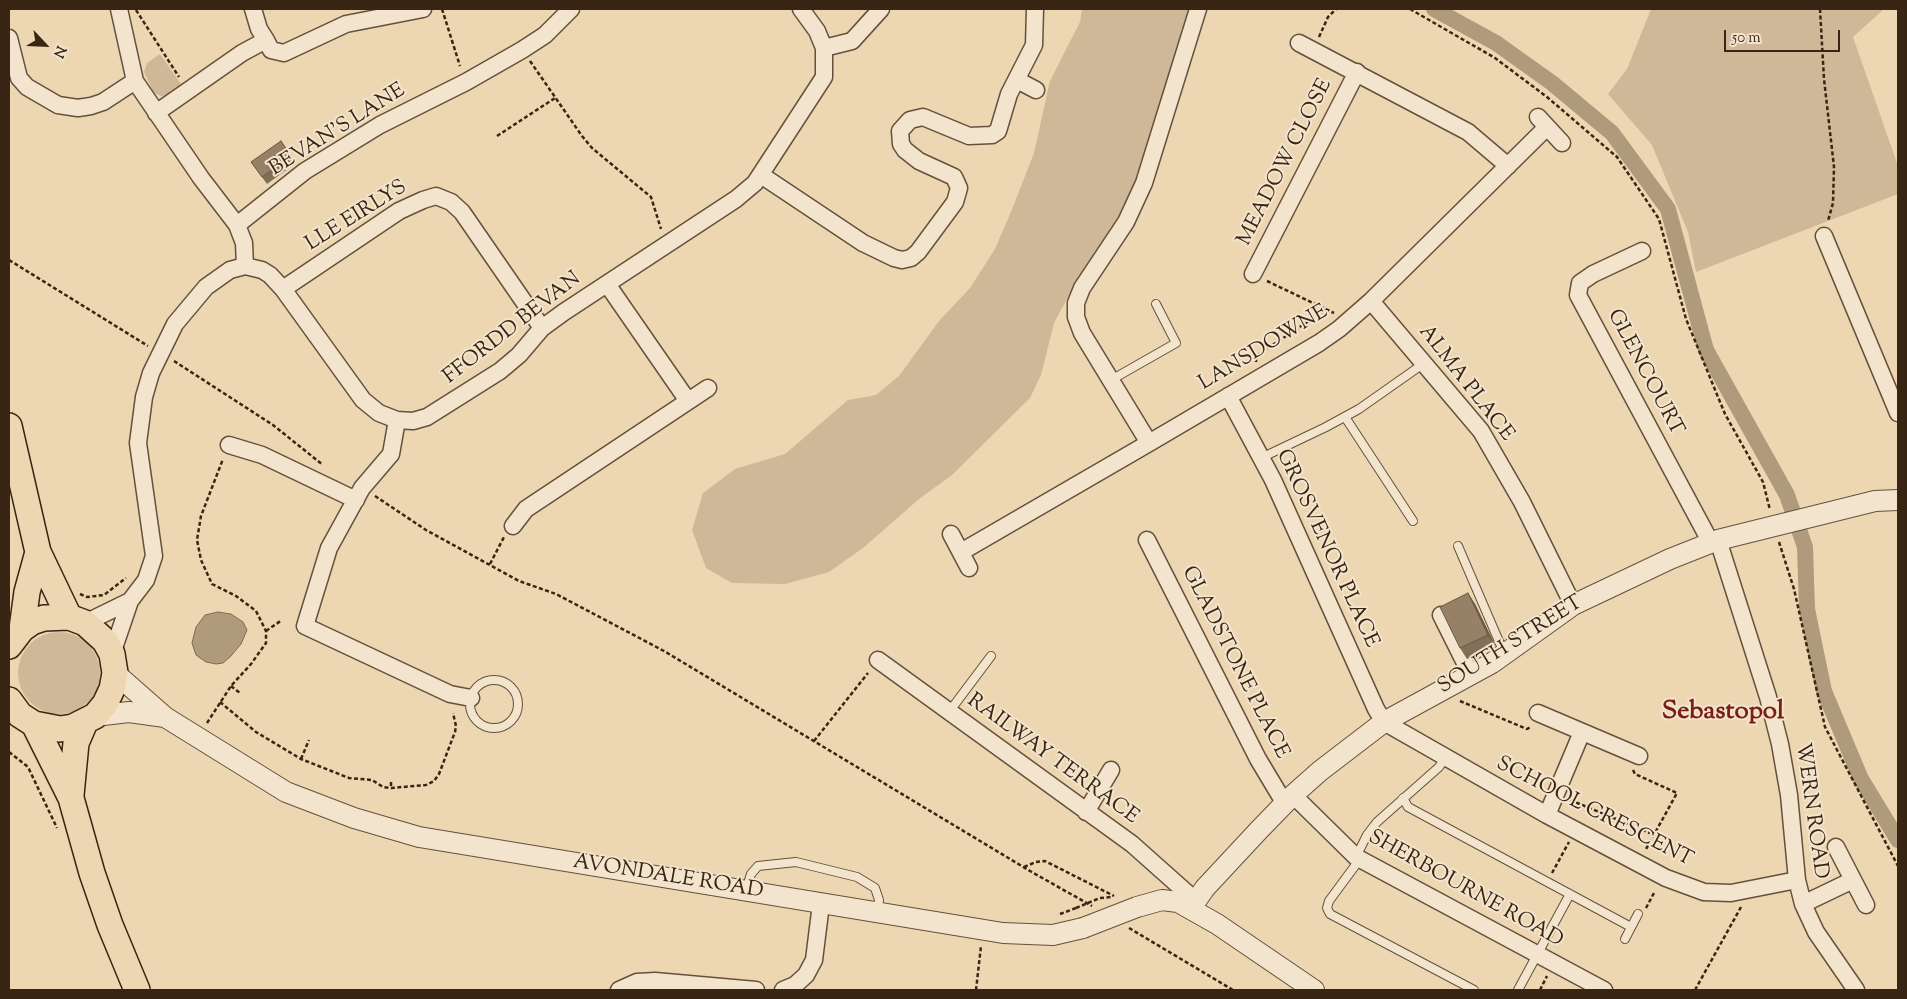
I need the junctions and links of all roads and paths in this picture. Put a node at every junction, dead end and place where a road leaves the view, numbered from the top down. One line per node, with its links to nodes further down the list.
1 (119, 9): 21 (street)
2 (136, 9): 23 (path)
3 (253, 9): 15 (street)
4 (423, 9): 15 (street)
5 (442, 9): 22 (path)
6 (571, 9): 18 (street, BEVAN'S LANE)
7 (801, 9): 17 (street)
8 (881, 9): 17 (street)
9 (1035, 9): 20 (street)
10 (1198, 9): 48 (street)
11 (1336, 9): 16 (path)
12 (1410, 9): 64 (path)
13 (1820, 9): 32 (path)
14 (9, 38): 21 (street)
15 (266, 40): 23 (street)
16 (1306, 47): 19 (street)
17 (824, 48): 30 (street, FFORDD BEVAN)
18 (522, 50): 22 (street, BEVAN'S LANE); 25 (path)
19 (1357, 72): 29 (street); 37 (street, MEADOW CLOSE)
20 (1017, 80): 24 (street); 30 (street)
21 (135, 81): 26 (street)
22 (466, 82): 31 (street, BEVAN'S LANE)
23 (188, 90): 26 (street)
24 (1036, 90)
25 (555, 98): 27 (path); 33 (path)
26 (156, 113): 31 (street)
27 (497, 136)
28 (1562, 143): 29 (street, LANSDOWNE)
29 (1508, 166): 40 (street, LANSDOWNE)
30 (761, 175): 33 (street, FFORDD BEVAN)
31 (237, 225): 36 (street)
32 (1824, 236): 52 (street)
33 (670, 242): 38 (street, FFORDD BEVAN)
34 (1642, 251): 67 (street, GLENCOURT)
35 (9, 260): 45 (path)
36 (245, 266): 39 (street, FFORDD BEVAN); 45 (street)
37 (1253, 274): 42 (path)
38 (607, 284): 44 (street, FFORDD BEVAN); 51 (street)
39 (283, 289): 44 (street, LLE EIRLYS); 54 (street, FFORDD BEVAN)
40 (1371, 301): 43 (street, LANSDOWNE); 46 (street, ALMA PLACE)
41 (1156, 304): 48 (lane)
42 (1327, 310): 43 (path); 47 (path)
43 (1349, 320): 47 (street, LANSDOWNE)
44 (542, 328): 54 (street, FFORDD BEVAN)
45 (151, 350): 59 (path); 75 (street)
46 (1423, 364): 53 (lane); 76 (street, ALMA PLACE)
47 (1256, 379): 50 (street, LANSDOWNE)
48 (1111, 380): 56 (street)
49 (708, 388): 51 (street)
50 (1228, 396): 56 (street, LANSDOWNE); 58 (street, GROSVENOR PLACE)
51 (688, 401): 63 (street)
52 (1898, 413)
53 (1345, 417): 58 (lane); 62 (lane)
54 (398, 420): 60 (street)
55 (9, 426): 69 (main road)
56 (1149, 443): 70 (street, LANSDOWNE)
57 (229, 445): 60 (street); 80 (path)
58 (1261, 458): 98 (street, GROSVENOR PLACE)
59 (324, 466)
60 (359, 494): 71 (path); 90 (street)
61 (1898, 500): 64 (street, SOUTH STREET)
62 (1413, 522)
63 (513, 526): 71 (path)
64 (1774, 526): 67 (street, SOUTH STREET); 122 (path)
65 (951, 534): 70 (street)
66 (1147, 540): 113 (street, GLADSTONE PLACE)
67 (1714, 542): 76 (street, SOUTH STREET); 125 (street, WERN ROAD)
68 (1458, 546): 82 (lane)
69 (38, 552): 74 (main road); 81 (main road)
70 (960, 552): 72 (street)
71 (490, 564): 102 (path)
72 (969, 568)
73 (130, 574): 74 (path)
74 (55, 590): 78 (main road)
75 (130, 601): 78 (street); 85 (street)
76 (1573, 605): 82 (street, SOUTH STREET)
77 (1441, 615): 86 (street)
78 (77, 620): 81 (main road); 85 (main road)
79 (282, 620): 80 (path)
80 (266, 631): 87 (path)
81 (15, 638)
82 (1505, 655): 86 (street, SOUTH STREET)
83 (991, 656): 92 (lane)
84 (878, 660): 92 (street, RAILWAY TERRACE); 102 (path)
85 (113, 664): 96 (street, AVONDALE ROAD); 97 (main road)
86 (1471, 674): 88 (street, SOUTH STREET)
87 (231, 686): 89 (path); 91 (path)
88 (1447, 687): 95 (path); 98 (street, SOUTH STREET)
89 (240, 693)
90 (471, 698): 90 (lane)
91 (220, 702): 100 (path); 106 (path)
92 (949, 712): 114 (street, RAILWAY TERRACE)
93 (18, 713): 97 (main road); 111 (main road)
94 (453, 713): 109 (path)
95 (1543, 716): 99 (street)
96 (165, 717): 97 (street, AVONDALE ROAD); 100 (street, AVONDALE ROAD)
97 (90, 719): 111 (main road)
98 (1384, 722): 105 (street, SCHOOL CRESCENT); 113 (street, SOUTH STREET)
99 (1582, 732): 104 (street); 110 (street)
100 (198, 737): 128 (street, AVONDALE ROAD)
101 (309, 740): 106 (path)
102 (814, 741): 123 (path)
103 (9, 752): 116 (path)
104 (1633, 754): 121 (path)
105 (1445, 758): 112 (lane); 115 (street, SCHOOL CRESCENT)
106 (301, 759): 109 (path)
107 (1111, 770): 114 (street)
108 (391, 782): 109 (path)
109 (391, 788)
110 (1556, 794): 115 (street); 118 (path)
111 (71, 798): 147 (main road)
112 (1403, 798): 120 (lane); 127 (lane)
113 (1289, 800): 120 (street, SHERBOURNE ROAD); 135 (street, SOUTH STREET)
114 (1086, 812): 135 (street, RAILWAY TERRACE)
115 (1547, 815): 117 (street, SCHOOL CRESCENT)
116 (58, 830)
117 (1575, 830): 121 (street, SCHOOL CRESCENT); 127 (path)
118 (1650, 833)
119 (1836, 847): 126 (street)
120 (1358, 858): 145 (street, SHERBOURNE ROAD); 154 (lane)
121 (1638, 863): 124 (street, SCHOOL CRESCENT)
122 (1898, 866)
123 (1024, 867): 131 (path); 138 (path)
124 (1664, 876): 129 (street, SCHOOL CRESCENT); 140 (path)
125 (1797, 880): 129 (street, SCHOOL CRESCENT); 134 (street, WERN ROAD)
126 (1854, 880): 134 (street); 136 (street)
127 (1548, 882): 130 (lane)
128 (745, 891): 133 (street, AVONDALE ROAD); 139 (lane)
129 (1745, 891): 157 (path)
130 (1570, 894): 142 (lane); 145 (lane)
131 (1116, 897)
132 (1100, 898): 137 (path, bridge)
133 (821, 904): 139 (street, AVONDALE ROAD); 150 (street)
134 (1803, 904): 158 (street, WERN ROAD)
135 (1194, 905): 143 (street, AVONDALE ROAD, bridge); 153 (street, AVONDALE ROAD)
136 (1866, 905)
137 (1076, 908)
138 (1095, 908)
139 (877, 912): 143 (street, AVONDALE ROAD)
140 (1638, 914): 142 (lane)
141 (1128, 927): 152 (path)
142 (1631, 927): 144 (lane)
143 (982, 929): 151 (path)
144 (1625, 939)
145 (1538, 955): 155 (lane); 156 (street, SHERBOURNE ROAD)
146 (720, 989): 148 (street); 149 (street)
147 (137, 990)
148 (619, 990)
149 (756, 990)
150 (784, 990)
151 (976, 990)
152 (1233, 990)
153 (1314, 990)
154 (1474, 990)
155 (1518, 990)
156 (1604, 990)
157 (1695, 990)
158 (1856, 990)

